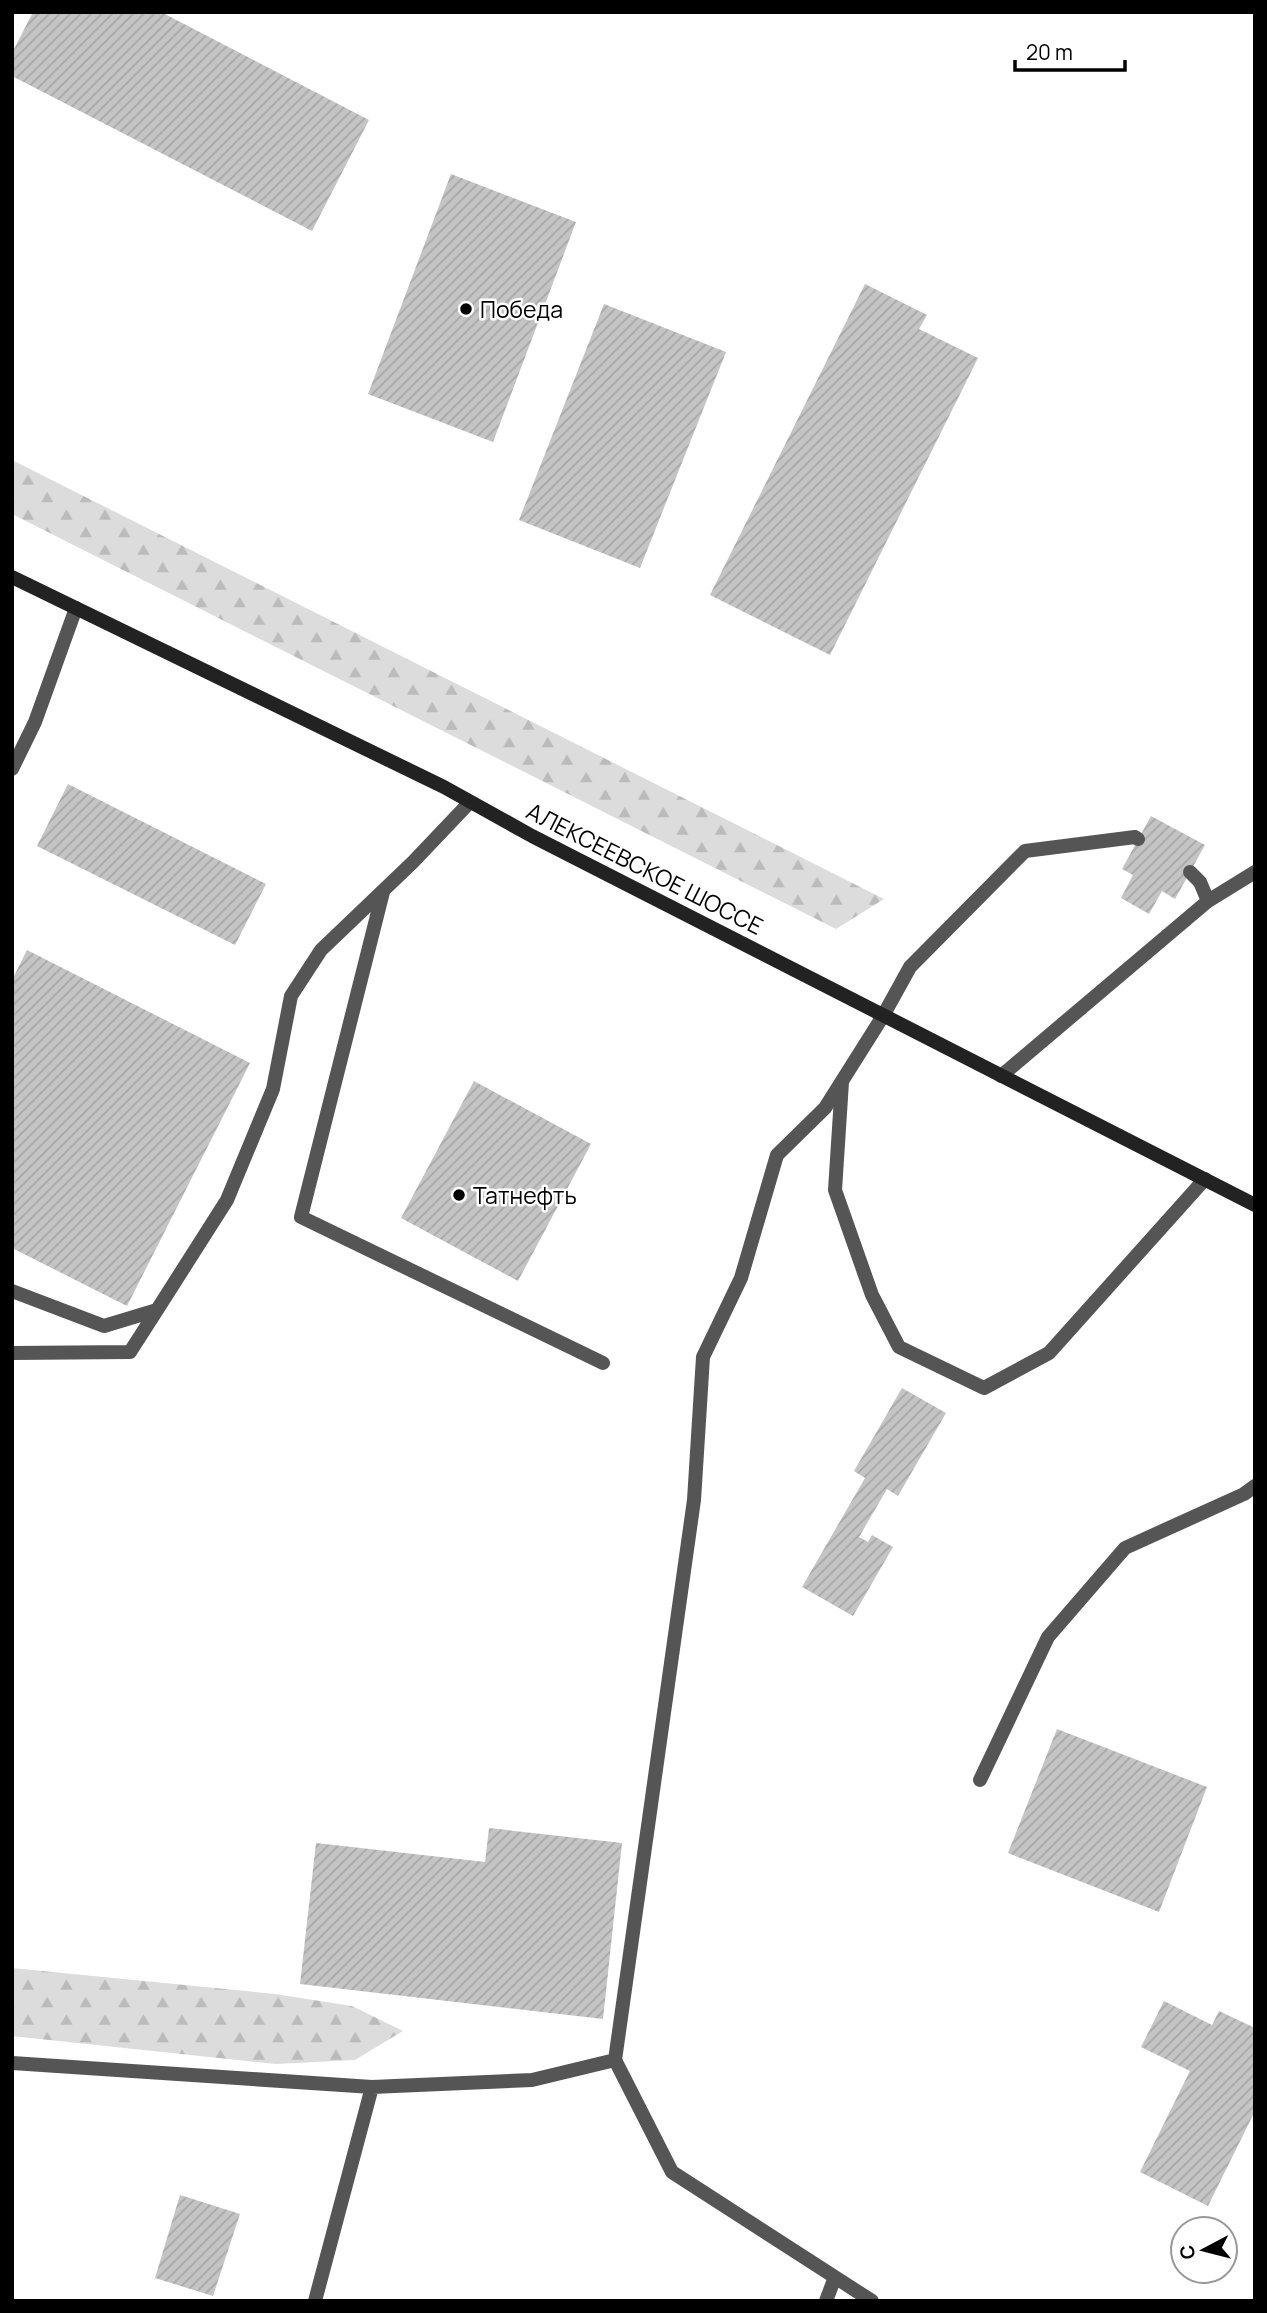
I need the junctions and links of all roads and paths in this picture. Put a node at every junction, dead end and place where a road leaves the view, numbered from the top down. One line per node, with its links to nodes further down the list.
1 (12, 577): 2 (street, АЛЕКСЕЕВСКОЕ ШОССЕ)
2 (76, 608): 3 (street); 4 (street, АЛЕКСЕЕВСКОЕ ШОССЕ)
3 (12, 769)
4 (470, 802): 8 (street); 10 (street, АЛЕКСЕЕВСКОЕ ШОССЕ)
5 (1138, 839): 10 (street)
6 (1190, 872): 9 (street)
7 (1255, 872): 9 (street)
8 (384, 890): 16 (street); 18 (street)
9 (1208, 901): 11 (street)
10 (883, 1016): 11 (street, АЛЕКСЕЕВСКОЕ ШОССЕ); 12 (street)
11 (1001, 1076): 13 (street, АЛЕКСЕЕВСКОЕ ШОССЕ)
12 (842, 1082): 13 (street); 21 (street)
13 (1205, 1179): 14 (street, АЛЕКСЕЕВСКОЕ ШОССЕ)
14 (1255, 1205)
15 (12, 1291): 16 (street)
16 (157, 1310): 17 (street)
17 (12, 1353)
18 (603, 1363)
19 (1255, 1486): 20 (street)
20 (980, 1780)
21 (615, 2060): 23 (street); 24 (street)
22 (12, 2063): 23 (street)
23 (372, 2087): 25 (street)
24 (835, 2277): 26 (street); 27 (street)
25 (315, 2301)
26 (826, 2301)
27 (872, 2301)

